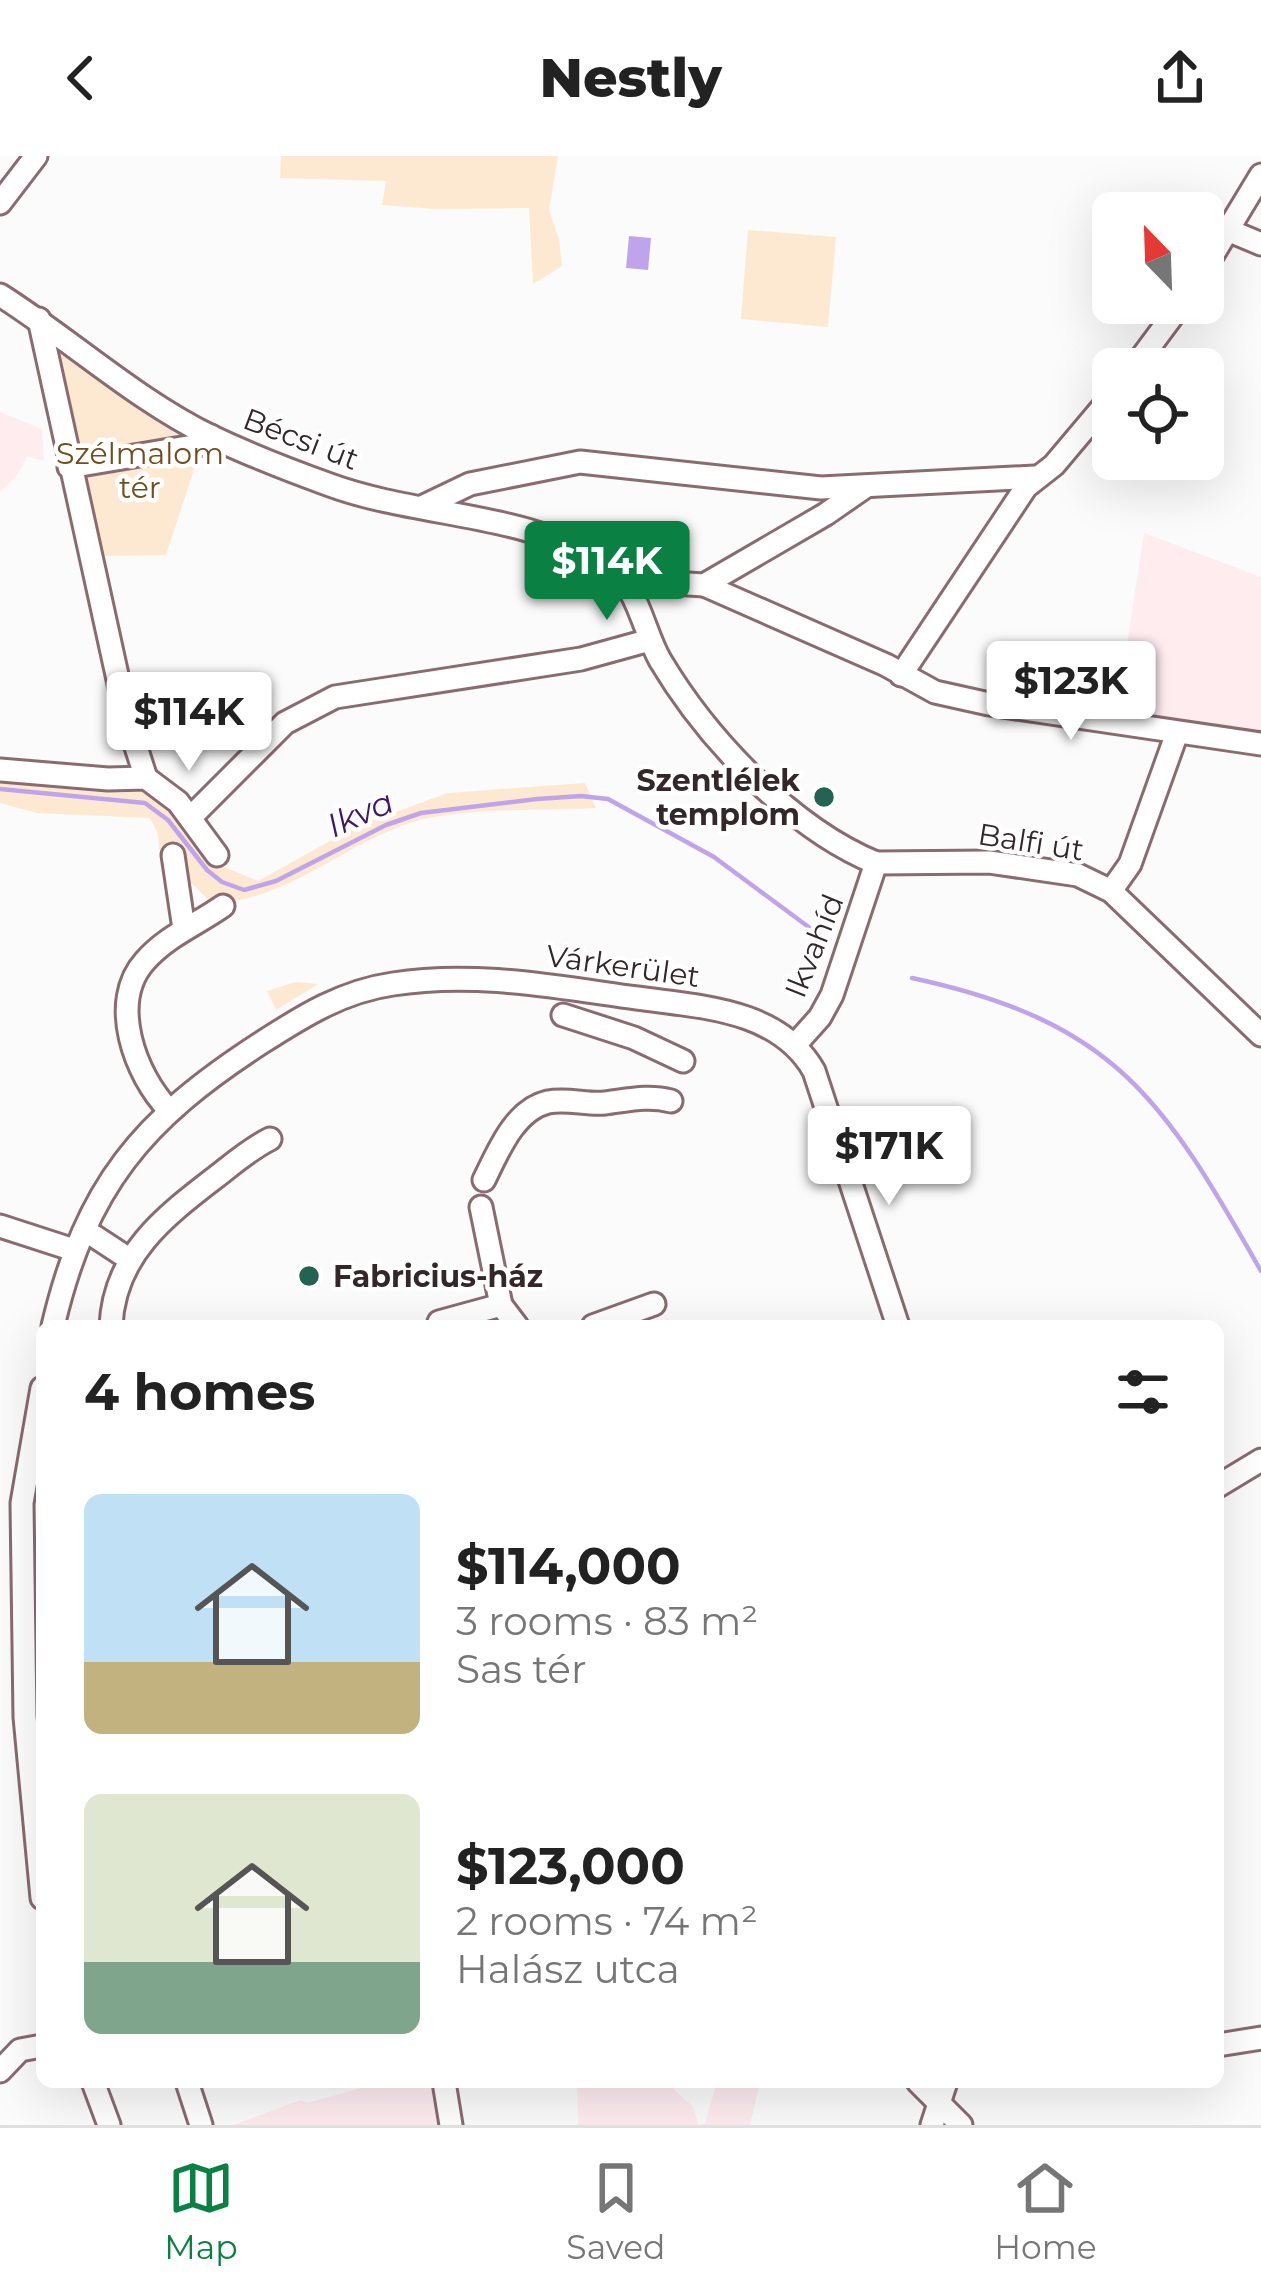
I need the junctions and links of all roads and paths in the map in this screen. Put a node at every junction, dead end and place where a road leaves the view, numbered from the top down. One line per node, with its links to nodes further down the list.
1 (36, 156): 3 (street)
2 (1261, 176): 4 (street)
3 (0, 203)
4 (1229, 231): 5 (street); 6 (street)
5 (1224, 239)
6 (1261, 244)
7 (0, 296): 8 (street, Bécsi út)
8 (38, 319): 10 (street, Bécsi út); 11 (street)
9 (1092, 420): 12 (street)
10 (211, 436): 11 (street); 16 (street, Bécsi út)
11 (69, 467): 26 (street)
12 (1036, 477): 13 (street); 22 (street)
13 (865, 487): 14 (street); 18 (street)
14 (821, 488): 15 (street); 18 (street)
15 (460, 489): 16 (street); 17 (street)
16 (423, 506): 17 (street, Bécsi út)
17 (460, 514): 20 (street, Bécsi út)
18 (826, 514): 19 (street)
19 (704, 585): 20 (street); 22 (street)
20 (629, 589): 21 (street)
21 (650, 640): 27 (street); 30 (street)
22 (901, 675): 23 (street)
23 (1177, 733): 24 (street); 31 (street)
24 (1261, 744)
25 (0, 770): 26 (street)
26 (146, 778): 27 (street)
27 (190, 818): 29 (street)
28 (173, 855): 33 (street)
29 (217, 855)
30 (876, 863): 31 (street, Balfi út); 36 (street, Ikvahíd)
31 (1111, 892): 35 (street, Balfi út)
32 (223, 906): 33 (street)
33 (184, 929): 39 (street)
34 (563, 1015): 37 (street, Várkerület)
35 (1261, 1035)
36 (795, 1045): 39 (street, Várkerület); 54 (street)
37 (683, 1061)
38 (671, 1101): 41 (street)
39 (169, 1110): 45 (street, Várkerület)
40 (271, 1139): 46 (street)
41 (484, 1180)
42 (481, 1207): 48 (street)
43 (0, 1226): 45 (street)
44 (94, 1236): 46 (street)
45 (74, 1250): 49 (street, Várkerület)
46 (129, 1259): 50 (street)
47 (654, 1304): 53 (street)
48 (501, 1305): 51 (street); 52 (street)
49 (55, 1320)
50 (111, 1320)
51 (452, 1320)
52 (512, 1320)
53 (610, 1320)
54 (896, 1320)
55 (36, 1411): 58 (street)
56 (1261, 1460): 57 (street)
57 (1224, 1482)
58 (11, 1505): 59 (street)
59 (34, 1672): 60 (street)
60 (36, 1840)
61 (1261, 2038): 62 (street)
62 (1224, 2044)
63 (36, 2047): 64 (street)
64 (0, 2071)
65 (95, 2088): 69 (street)
66 (189, 2088): 70 (street)
67 (445, 2088): 71 (street)
68 (943, 2092): 72 (street); 73 (street)
69 (109, 2125)
70 (201, 2125)
71 (451, 2125)
72 (932, 2125)
73 (961, 2125)

